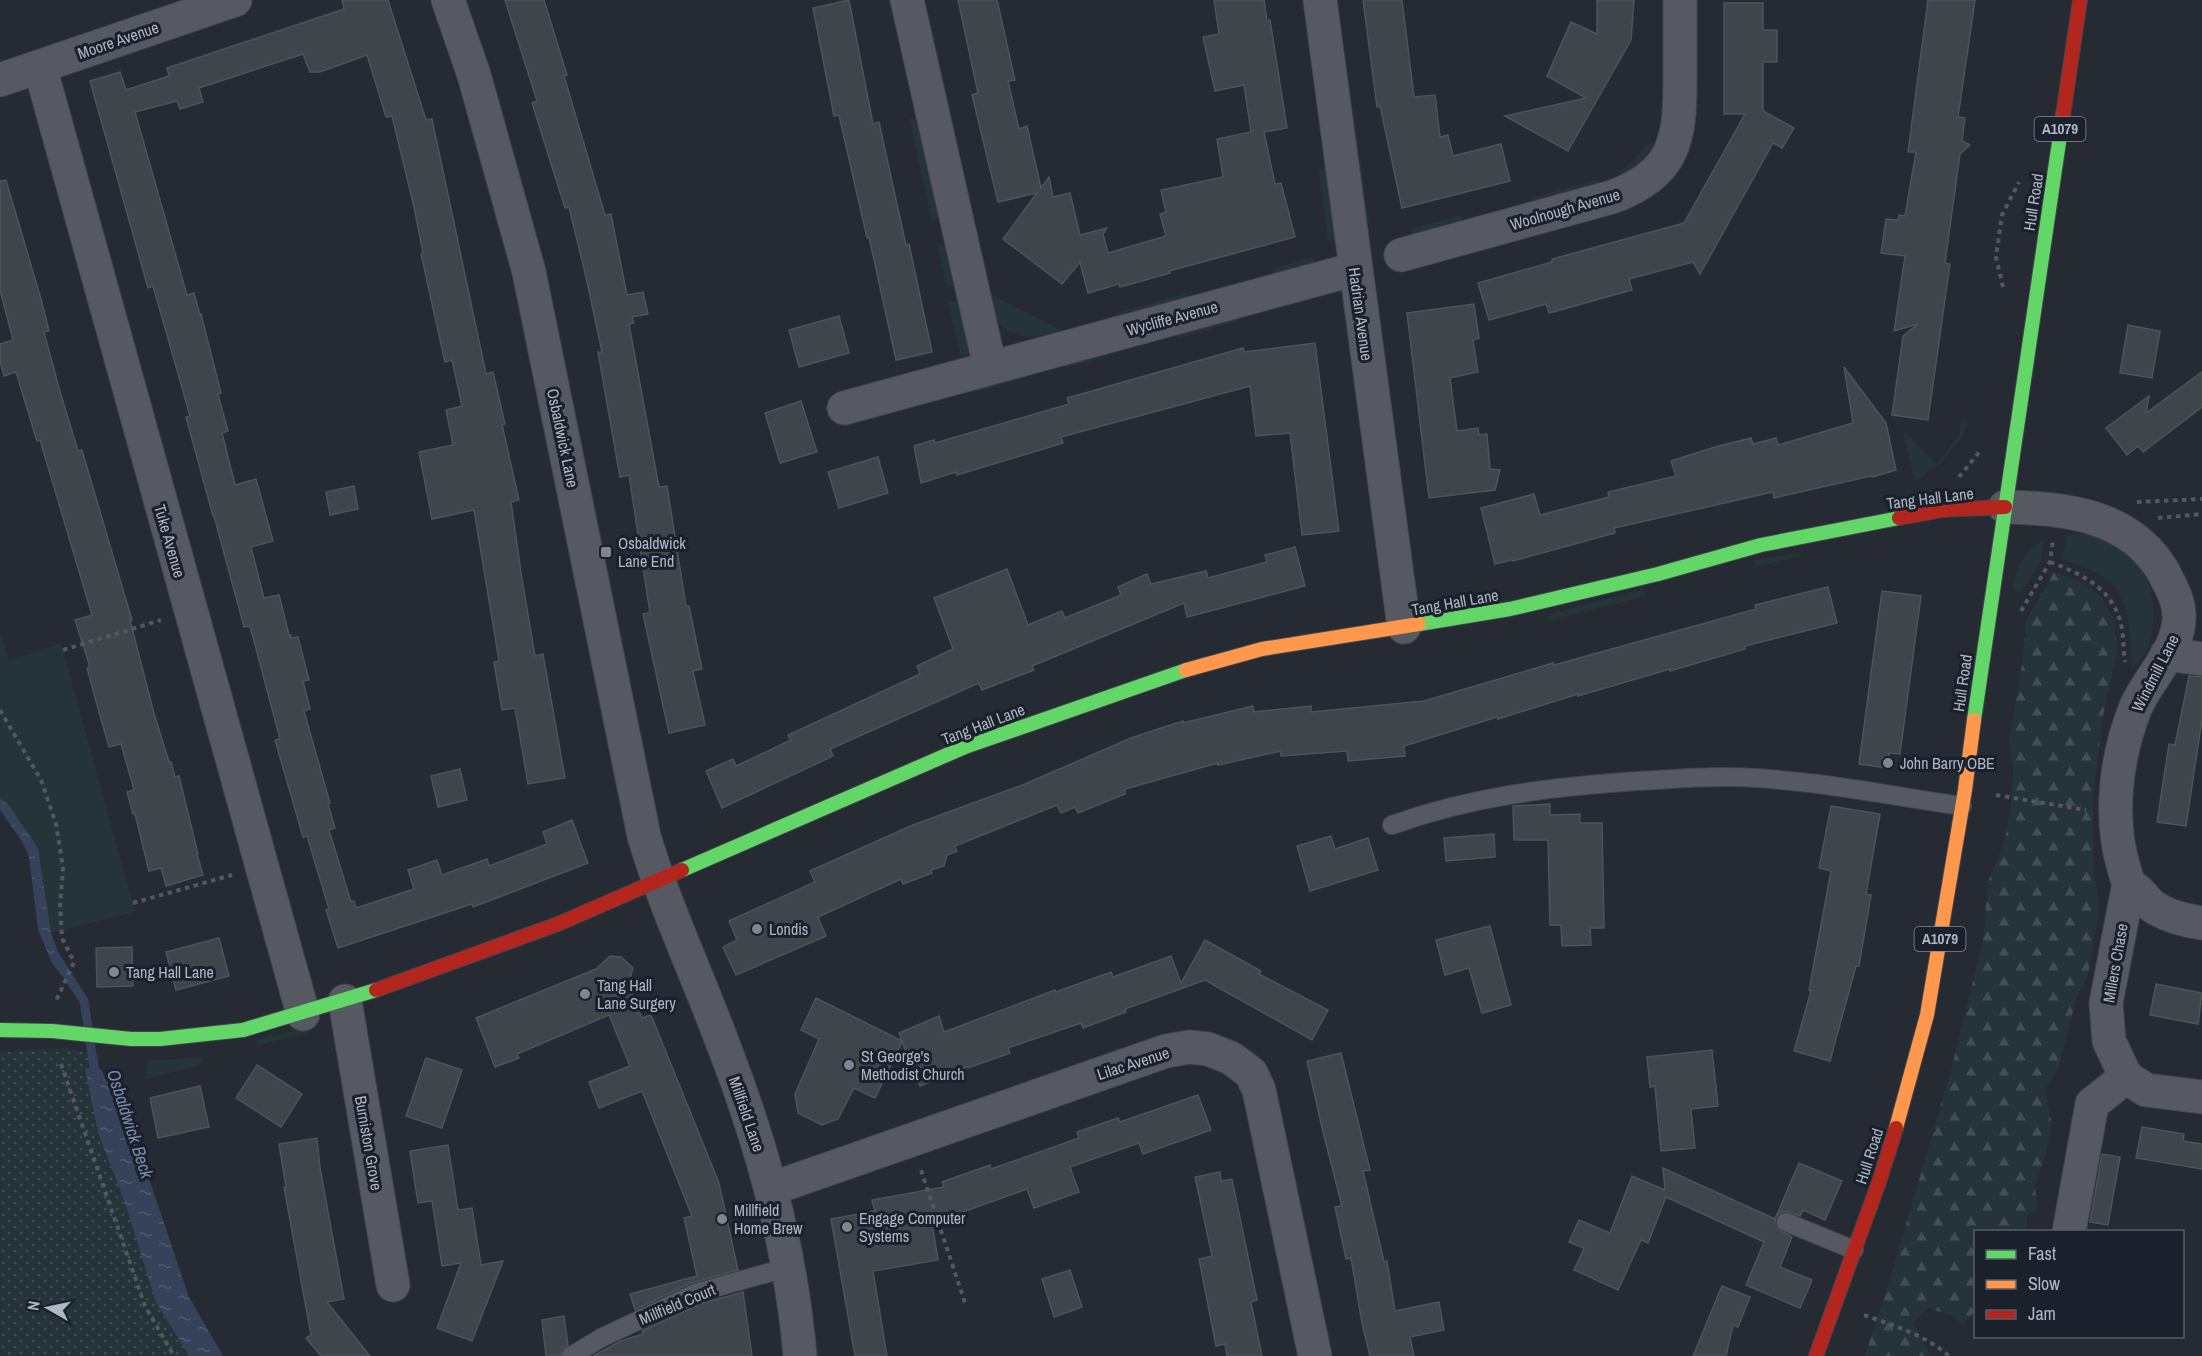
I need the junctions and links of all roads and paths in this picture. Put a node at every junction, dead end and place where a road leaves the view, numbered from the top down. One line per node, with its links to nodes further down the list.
1 (235, 0): 7 (street, Moore Avenue)
2 (448, 0): 36 (street, Osbaldwick Lane)
3 (907, 0): 13 (street)
4 (1320, 0): 11 (street, Hadrian Avenue)
5 (1680, 0): 10 (street, Woolnough Avenue)
6 (2080, 0): 17 (street, Hull Road / A1079)
7 (40, 67): 8 (street, Moore Avenue); 24 (street, Tuke Avenue)
8 (0, 80)
9 (2022, 176): 12 (path)
10 (1401, 255)
11 (1354, 269): 13 (street, Wycliffe Avenue); 26 (street, Hadrian Avenue)
12 (2004, 291)
13 (990, 368): 14 (street, Wycliffe Avenue)
14 (844, 408)
15 (1987, 442): 18 (path)
16 (2202, 499): 21 (path)
17 (2005, 507): 18 (street, Tang Hall Lane); 19 (street, Windmill Lane); 32 (street, Hull Road / A1079)
18 (1952, 509): 26 (street, Tang Hall Lane)
19 (2057, 509): 21 (street, Windmill Lane); 23 (path)
20 (2202, 514): 22 (path)
21 (2099, 520): 22 (street, Windmill Lane)
22 (2129, 535): 28 (street, Windmill Lane)
23 (2050, 562): 25 (path); 30 (path)
24 (190, 611): 27 (path); 35 (street, Tuke Avenue)
25 (2016, 619)
26 (1404, 627): 36 (street, Tang Hall Lane)
27 (63, 650)
28 (2167, 654): 29 (street); 30 (street, Windmill Lane)
29 (2202, 659)
30 (2141, 696): 33 (street, Windmill Lane)
31 (0, 710): 43 (path)
32 (1964, 798): 33 (path); 34 (lane); 50 (street, Hull Road / A1079)
33 (2115, 815): 37 (street, Windmill Lane)
34 (1392, 825)
35 (261, 866): 38 (path); 41 (street, Tuke Avenue)
36 (660, 881): 40 (street, Tang Hall Lane); 47 (street, Millfield Lane)
37 (2129, 882): 39 (street, Windmill Lane); 44 (street, Millers Chase)
38 (133, 903)
39 (2202, 923)
40 (345, 1001): 41 (street, Tang Hall Lane); 52 (street, Burniston Grove)
41 (303, 1014): 43 (street, Tang Hall Lane)
42 (0, 1030): 43 (street, Tang Hall Lane)
43 (57, 1031): 55 (path)
44 (2126, 1077): 45 (street); 49 (street)
45 (2202, 1097)
46 (911, 1140): 47 (street, Lilac Avenue); 54 (path); 58 (street, Lilac Avenue)
47 (771, 1189): 51 (street, Millfield Lane)
48 (1786, 1221): 50 (lane)
49 (2068, 1230)
50 (1854, 1250): 53 (street, Hull Road / A1079)
51 (789, 1267): 56 (lane, Millfield Court); 57 (street, Millfield Lane)
52 (393, 1286)
53 (1833, 1305): 59 (street, Hull Road / A1079); 60 (path)
54 (966, 1306)
55 (174, 1356)
56 (571, 1356)
57 (800, 1356)
58 (1315, 1356)
59 (1816, 1356)
60 (1950, 1356)

